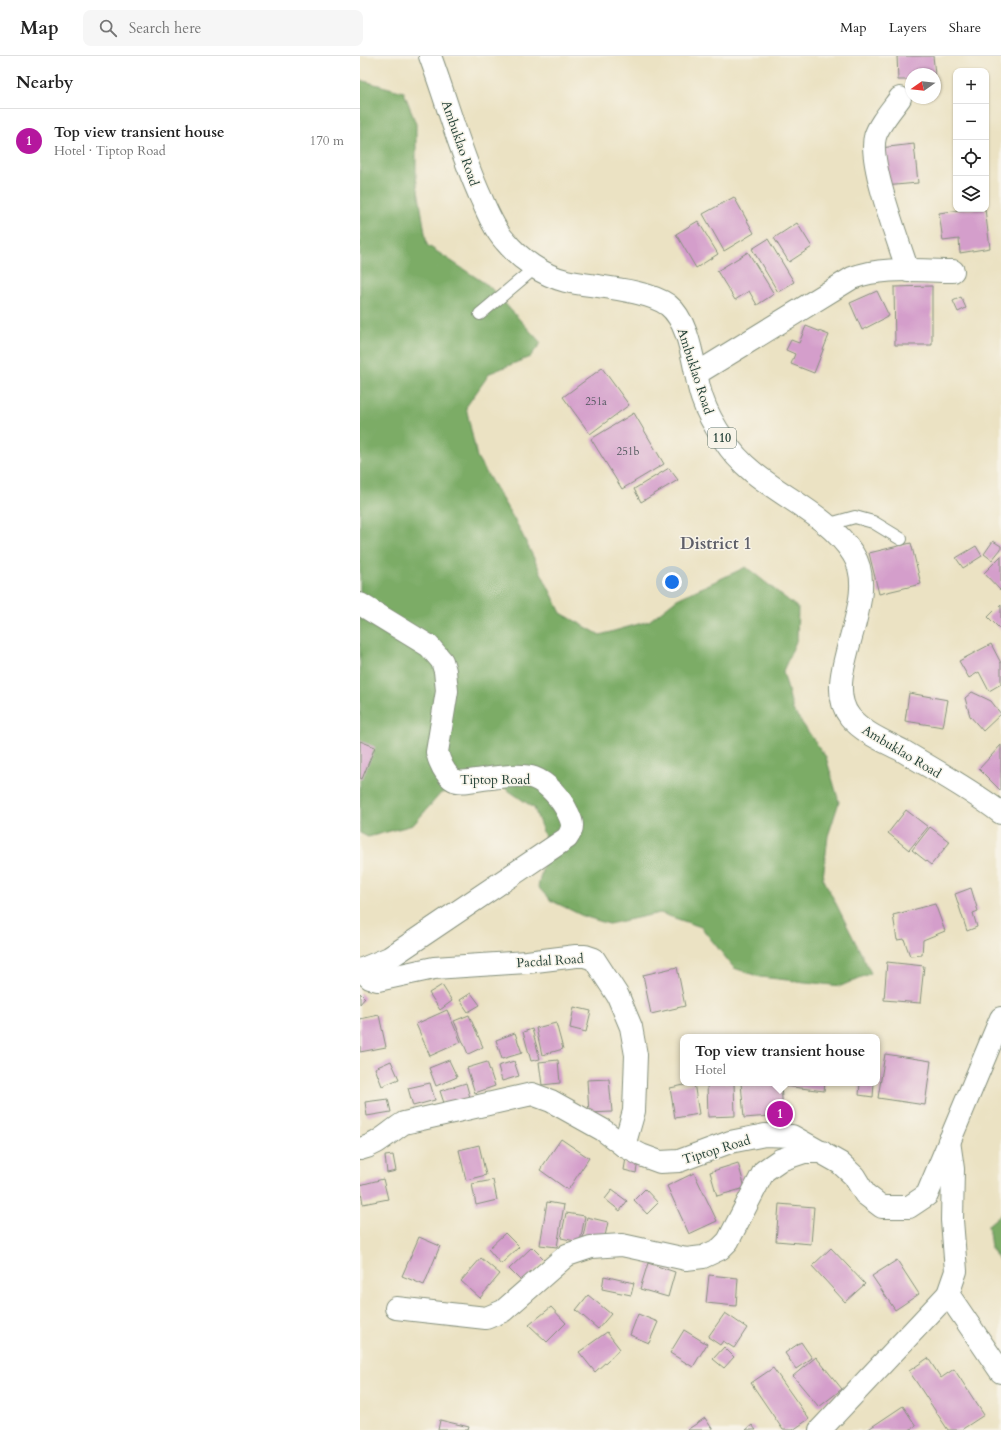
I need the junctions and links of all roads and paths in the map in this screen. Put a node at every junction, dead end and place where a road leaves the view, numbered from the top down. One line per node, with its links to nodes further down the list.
1 (430, 56): 3 (street, Ambuklao Road / 110)
2 (900, 98): 4 (street)
3 (536, 267): 6 (lane); 7 (street, Ambuklao Road / 110)
4 (908, 270): 5 (street); 7 (street)
5 (953, 271)
6 (480, 314)
7 (696, 374): 8 (street, Ambuklao Road / 110)
8 (826, 525): 9 (lane); 11 (street, Ambuklao Road / 110)
9 (902, 539)
10 (360, 604): 12 (street, Tiptop Road)
11 (1001, 813)
12 (360, 970): 15 (street, Pacdal Road)
13 (1001, 1018): 14 (street, Tiptop Road)
14 (949, 1140): 17 (street, Tiptop Road); 18 (street)
15 (624, 1146): 16 (street, Tiptop Road); 17 (street, Tiptop Road)
16 (360, 1149)
17 (822, 1152): 19 (street)
18 (948, 1294): 20 (street); 21 (street)
19 (396, 1308)
20 (1001, 1372)
21 (820, 1430)

